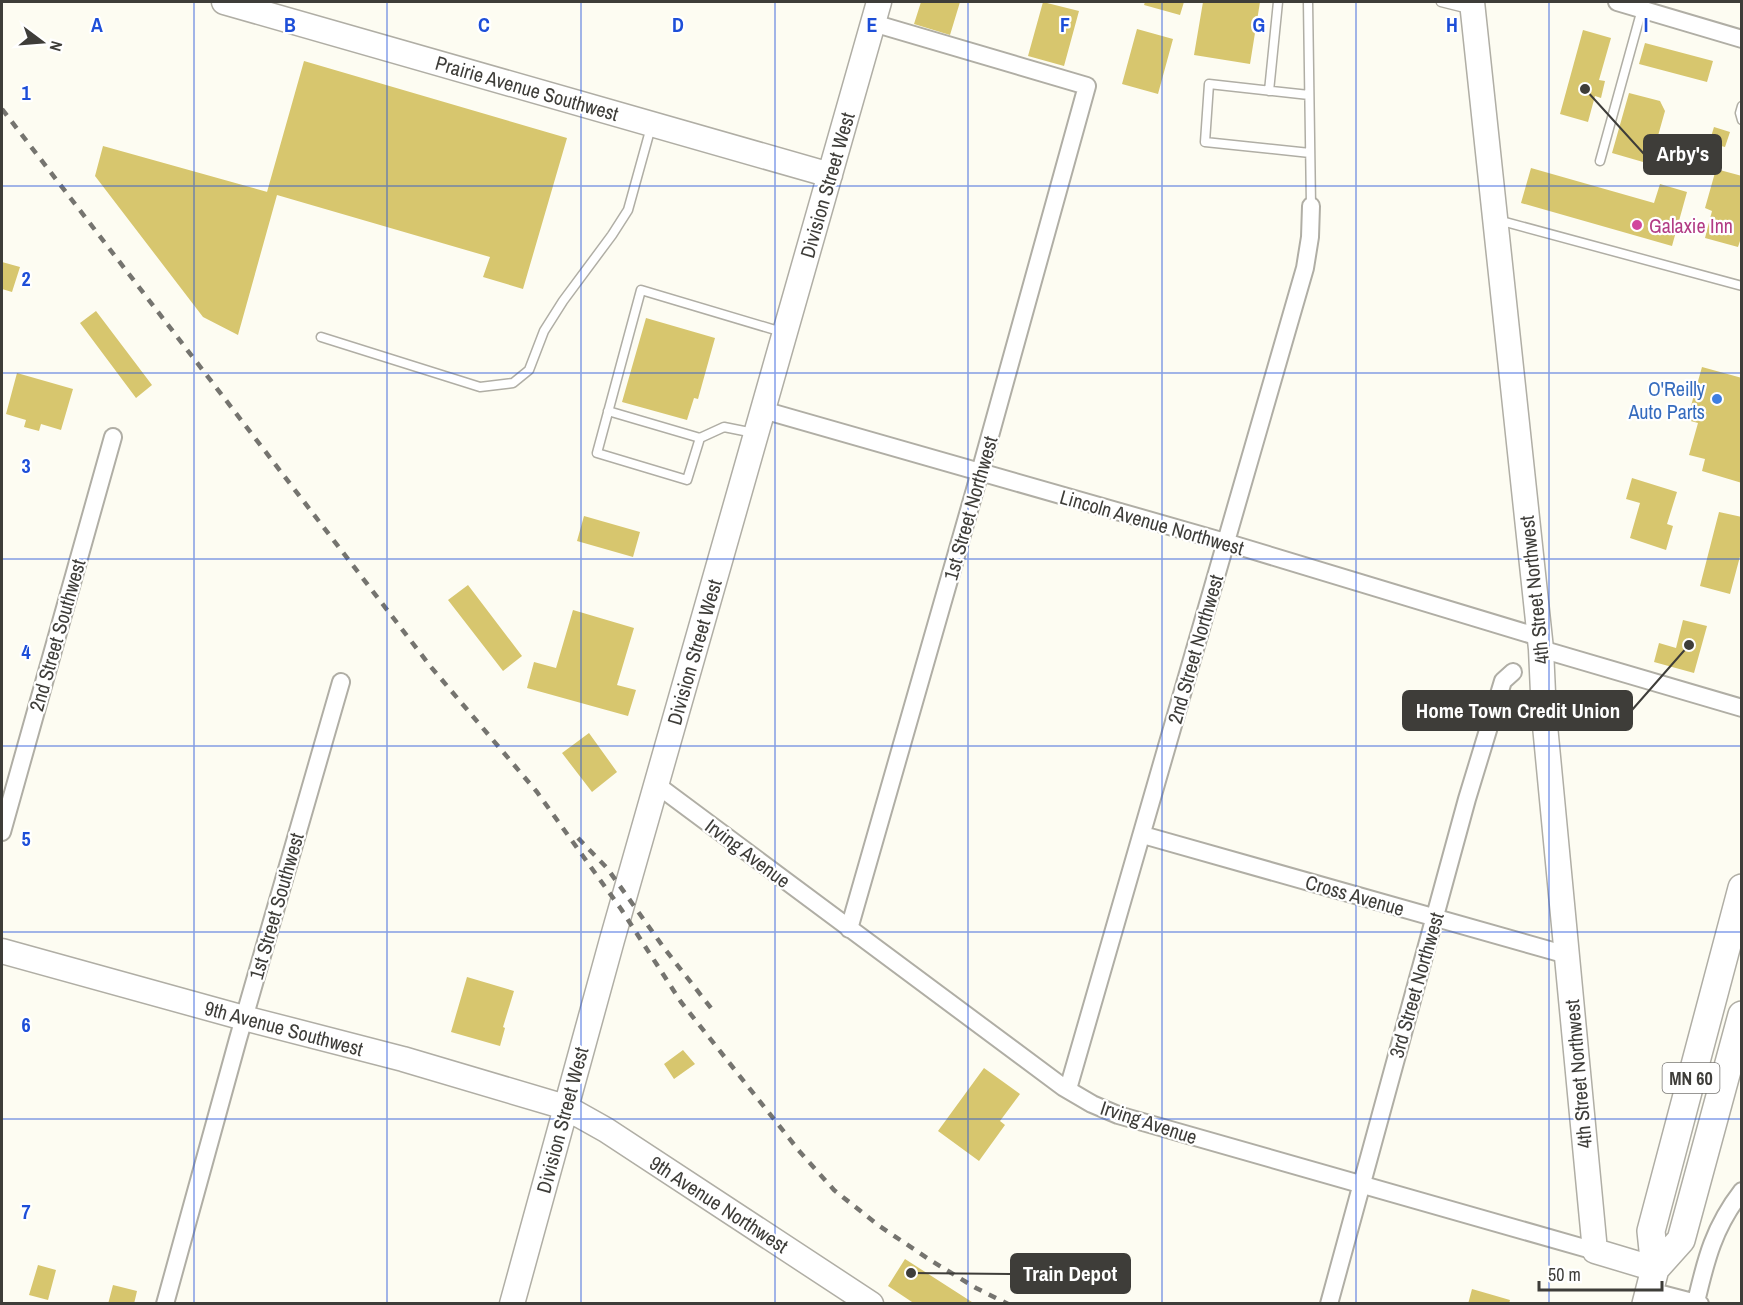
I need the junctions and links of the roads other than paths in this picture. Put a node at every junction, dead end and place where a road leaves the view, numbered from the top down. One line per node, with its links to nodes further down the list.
1 (224, 2): 14 (street, Prairie Avenue Southwest)
2 (1278, 2): 10 (lane)
3 (1308, 2): 11 (lane)
4 (1441, 2): 6 (lane)
5 (1617, 2): 7 (street)
6 (1472, 6): 19 (street, 4th Street Northwest)
7 (1642, 9): 9 (street); 16 (lane)
8 (876, 12): 17 (street, Division Street West); 28 (street, 1st Street Northwest)
9 (1742, 39)
10 (1269, 91): 11 (lane); 15 (lane)
11 (1309, 95): 15 (lane)
12 (1742, 106): 13 (lane)
13 (1742, 120)
14 (652, 124): 17 (street, Prairie Avenue Southwest); 22 (lane)
15 (1310, 153): 18 (lane)
16 (1600, 161)
17 (830, 175): 21 (street, Division Street West)
18 (1311, 206): 29 (street, 2nd Street Northwest)
19 (1495, 219): 20 (lane); 30 (street, 4th Street Northwest)
20 (1742, 286)
21 (786, 333): 23 (street, Division Street West); 24 (lane)
22 (321, 337)
23 (763, 410): 25 (street, Division Street West); 28 (street, Lincoln Avenue Northwest)
24 (608, 411): 27 (lane); 27 (lane)
25 (757, 434): 27 (lane); 34 (street, Division Street West)
26 (113, 437): 35 (street, 2nd Street Southwest)
27 (700, 438)
28 (981, 472): 29 (street, Lincoln Avenue Northwest); 39 (street, 1st Street Northwest)
29 (1225, 542): 30 (street, Lincoln Avenue Northwest); 36 (street, 2nd Street Northwest)
30 (1540, 643): 33 (street, Lincoln Avenue Northwest); 41 (street, 4th Street Northwest)
31 (1513, 672): 38 (street, 3rd Street Northwest)
32 (341, 682): 43 (street, 1st Street Southwest)
33 (1742, 708)
34 (657, 785): 39 (street, Irving Avenue); 45 (street, Division Street West)
35 (2, 832)
36 (1143, 835): 38 (street, Cross Avenue); 44 (street, 2nd Street Northwest)
37 (1742, 888): 49 (main road, MN 60)
38 (1434, 918): 41 (street, Cross Avenue); 46 (street, 3rd Street Northwest)
39 (849, 929): 44 (street, Irving Avenue)
40 (2, 951): 43 (street, 9th Avenue Southwest)
41 (1567, 955): 48 (street, 4th Street Northwest)
42 (1742, 1015): 49 (main road, MN 60)
43 (244, 1018): 45 (street, 9th Avenue Southwest); 51 (street, 1st Street Southwest)
44 (1068, 1089): 46 (street, Irving Avenue)
45 (565, 1107): 52 (street, Division Street West); 53 (street, 9th Avenue Northwest)
46 (1360, 1184): 48 (street, Irving Avenue); 54 (street, 3rd Street Northwest)
47 (1742, 1191): 50 (street)
48 (1595, 1251): 49 (street, Irving Avenue)
49 (1650, 1288): 50 (street, Irving Avenue)
50 (1698, 1303)
51 (165, 1304)
52 (512, 1304)
53 (871, 1304)
54 (1329, 1304)

